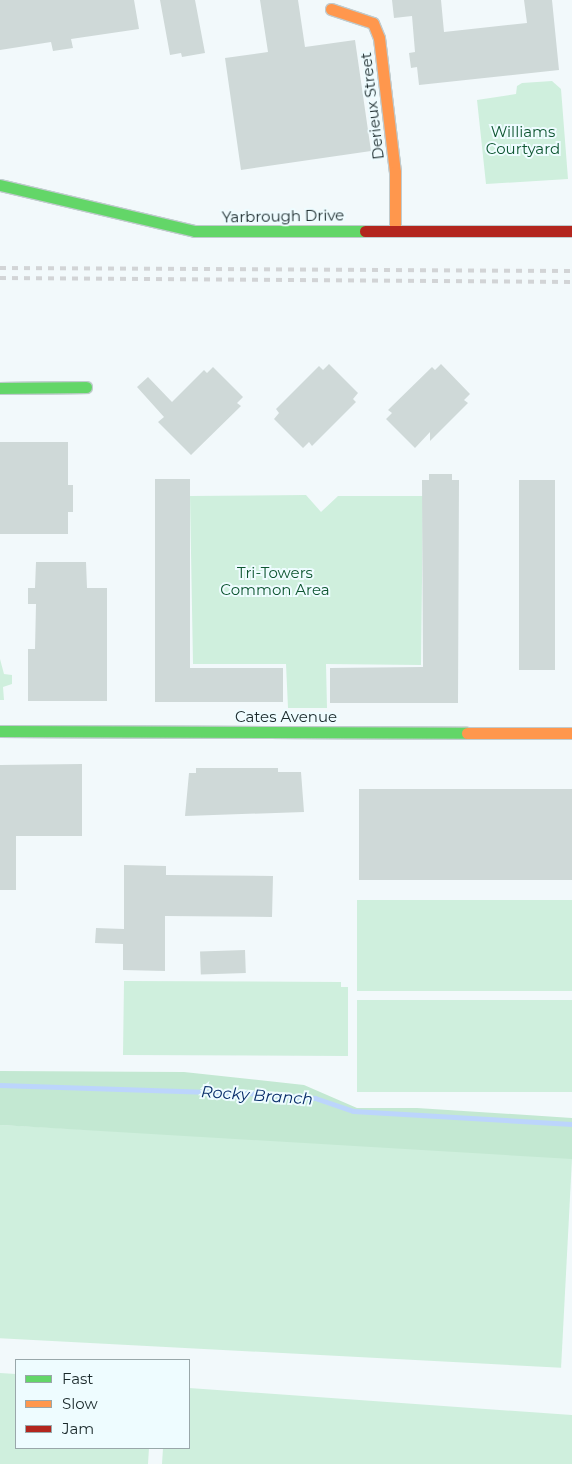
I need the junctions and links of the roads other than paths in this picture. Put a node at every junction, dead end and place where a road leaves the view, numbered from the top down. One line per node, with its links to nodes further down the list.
1 (331, 9): 3 (street, Derieux Street)
2 (0, 185): 3 (street, Yarbrough Drive)
3 (395, 230): 4 (street, Yarbrough Drive)
4 (572, 231)
5 (86, 387): 6 (street)
6 (0, 388)
7 (0, 731): 8 (street, Cates Avenue)
8 (572, 733)

